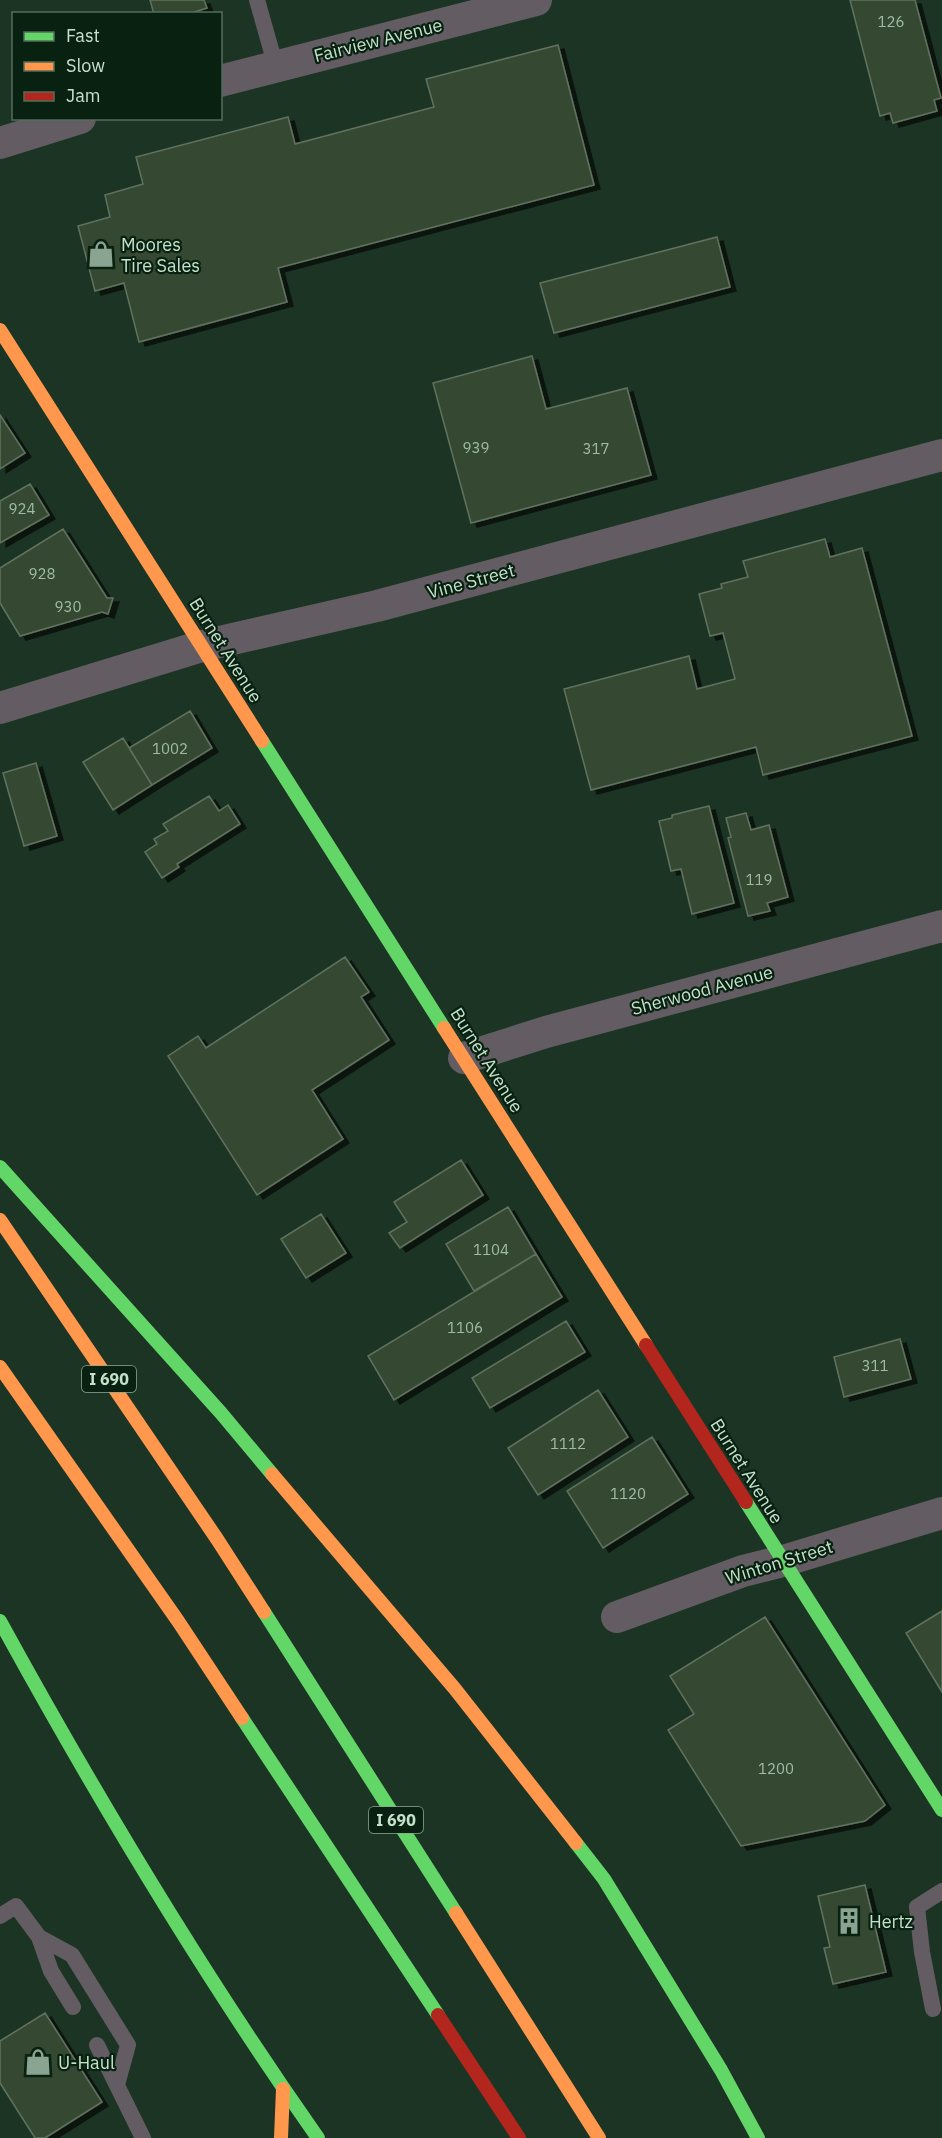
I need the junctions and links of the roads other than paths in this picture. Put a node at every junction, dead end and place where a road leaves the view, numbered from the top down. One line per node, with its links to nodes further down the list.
1 (257, 0): 3 (lane)
2 (536, 0): 3 (street, Fairview Avenue)
3 (276, 67): 4 (street, Fairview Avenue)
4 (222, 80)
5 (74, 120): 6 (street)
6 (0, 143)
7 (0, 330): 9 (main road, Burnet Avenue)
8 (942, 455): 9 (street, Vine Street)
9 (202, 646): 10 (street, Vine Street); 12 (main road, Burnet Avenue)
10 (0, 708)
11 (942, 926): 12 (street, Sherwood Avenue)
12 (464, 1058): 17 (main road, Burnet Avenue)
13 (0, 1167): 34 (main road)
14 (0, 1220): 33 (main road, I 690)
15 (0, 1367): 32 (main road)
16 (942, 1513): 17 (street, Winton Street)
17 (783, 1561): 18 (street, Winton Street); 20 (main road, Burnet Avenue)
18 (617, 1617)
19 (0, 1621): 28 (main road)
20 (942, 1810)
21 (942, 1891): 25 (lane)
22 (0, 1916): 23 (lane)
23 (39, 1936): 24 (lane); 27 (lane)
24 (73, 2007)
25 (933, 2009)
26 (97, 2045): 27 (lane)
27 (117, 2085): 29 (lane)
28 (283, 2089): 30 (main road); 31 (main road)
29 (143, 2138)
30 (281, 2138)
31 (318, 2138)
32 (519, 2138)
33 (599, 2138)
34 (758, 2138)

